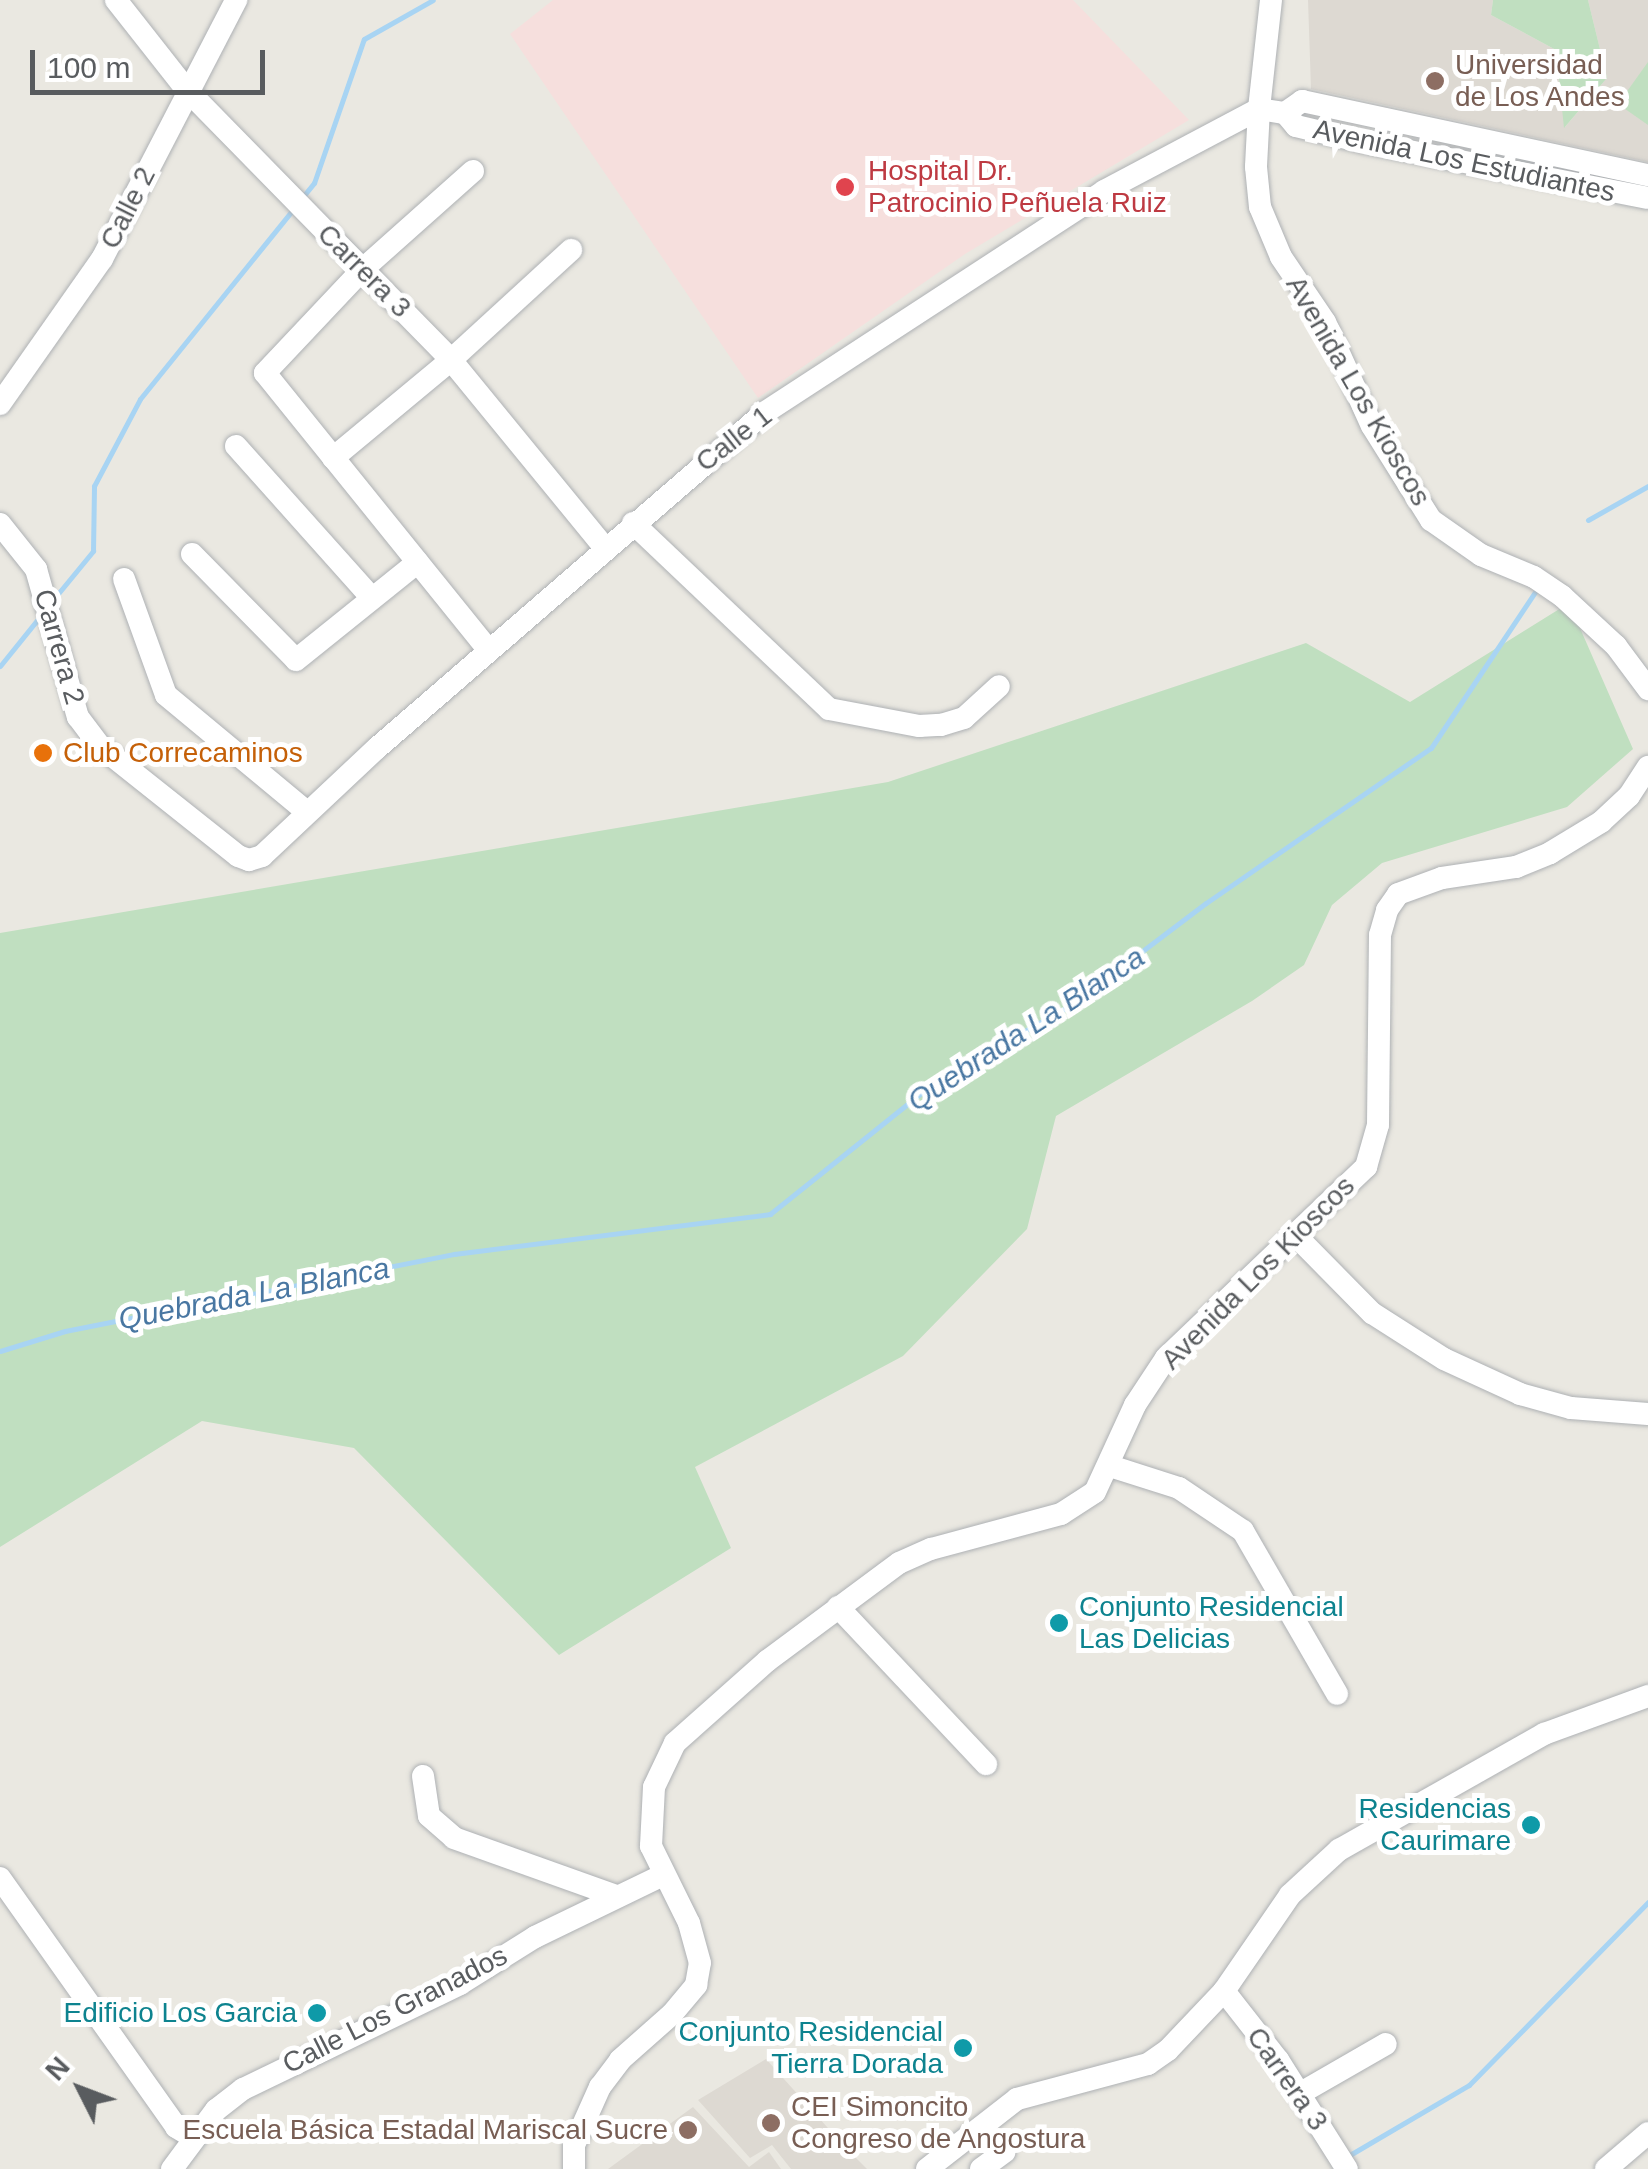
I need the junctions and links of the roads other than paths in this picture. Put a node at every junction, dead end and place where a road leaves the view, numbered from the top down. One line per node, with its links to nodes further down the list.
1 (116, 0): 4 (street, Carrera 3)
2 (236, 0): 4 (street, Calle 2)
3 (1270, 0): 5 (street, Avenida Los Kioscos)
4 (186, 89): 11 (street, Carrera 3); 13 (street, Calle 2)
5 (1259, 109): 6 (street, Avenida Los Estudiantes); 16 (street, Calle 1); 25 (street, Avenida Los Kioscos)
6 (1284, 113): 8 (street, Avenida Los Estudiantes); 9 (street, Avenida Los Estudiantes)
7 (473, 171): 11 (street)
8 (1648, 175)
9 (1648, 198)
10 (571, 250): 12 (street)
11 (363, 269): 12 (street, Carrera 3); 15 (street)
12 (451, 360): 15 (street); 18 (street, Carrera 3)
13 (0, 404)
14 (236, 446): 22 (street)
15 (332, 458): 20 (street)
16 (633, 523): 18 (street, Calle 1); 24 (street)
17 (0, 524): 28 (street, Carrera 2)
18 (604, 548): 23 (street, Calle 1)
19 (192, 554): 22 (street)
20 (418, 562): 22 (street); 23 (street)
21 (124, 579): 27 (street)
22 (372, 598)
23 (488, 650): 27 (street, Calle 1)
24 (1000, 686)
25 (1648, 690)
26 (1648, 767): 29 (street, Avenida Los Kioscos)
27 (307, 812): 28 (street, Calle 1)
28 (270, 851)
29 (1297, 1237): 30 (street); 31 (street, Avenida Los Kioscos)
30 (1648, 1414)
31 (1110, 1466): 32 (street, Avenida Los Kioscos); 33 (street)
32 (838, 1606): 35 (street); 37 (street, Avenida Los Kioscos)
33 (1337, 1694)
34 (1648, 1696): 40 (street)
35 (986, 1764)
36 (423, 1776): 39 (street)
37 (663, 1874): 39 (street, Calle Los Granados); 47 (street, Avenida Los Kioscos)
38 (0, 1878): 44 (street)
39 (616, 1896): 44 (street, Calle Los Granados)
40 (1224, 1991): 42 (street, Carrera 3); 48 (street)
41 (1386, 2044): 42 (street)
42 (1300, 2094): 50 (street, Carrera 3)
43 (1648, 2134): 51 (street)
44 (194, 2138): 46 (street, Calle Los Granados)
45 (1004, 2152): 49 (street)
46 (172, 2169)
47 (574, 2169)
48 (927, 2169)
49 (981, 2169)
50 (1347, 2169)
51 (1606, 2169)

